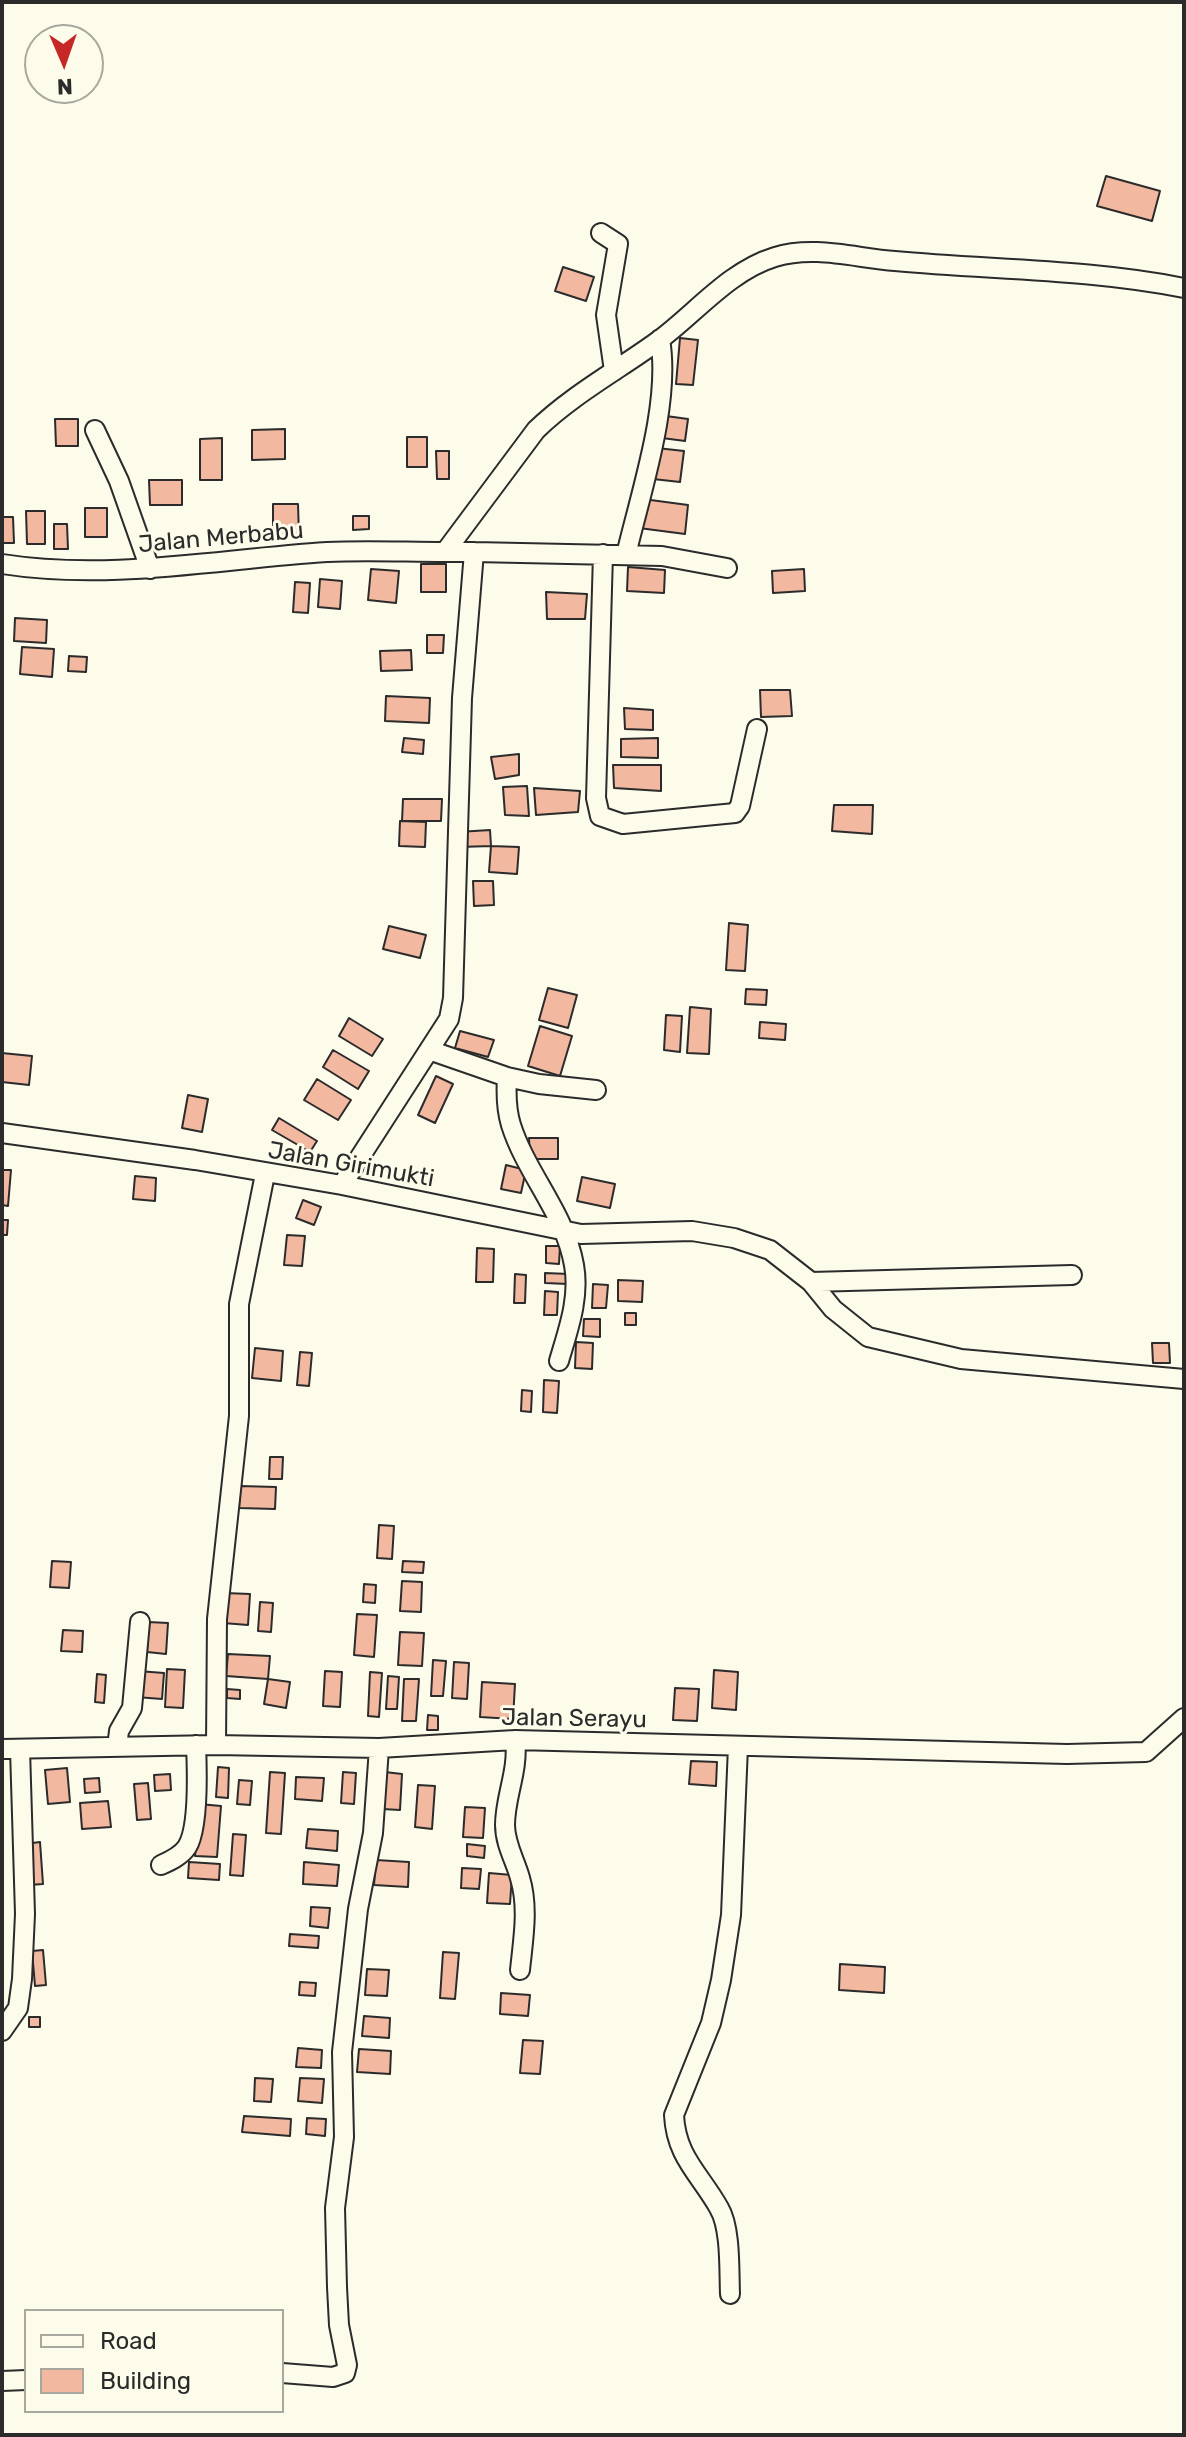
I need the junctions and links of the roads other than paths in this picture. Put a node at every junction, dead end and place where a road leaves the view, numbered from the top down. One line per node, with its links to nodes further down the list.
1 (601, 233): 4 (street)
2 (1184, 288): 3 (street)
3 (660, 339): 4 (street); 9 (street)
4 (614, 371): 6 (street)
5 (95, 430): 12 (street)
6 (445, 552): 7 (street, Jalan Merbabu); 12 (street, Jalan Merbabu)
7 (474, 552): 8 (street, Jalan Merbabu); 14 (street)
8 (603, 554): 9 (street, Jalan Merbabu); 13 (street)
9 (626, 555): 11 (street, Jalan Merbabu)
10 (2, 564): 12 (street, Jalan Merbabu)
11 (727, 568)
12 (150, 569)
13 (757, 729)
14 (429, 1050): 15 (street); 19 (street)
15 (507, 1077): 16 (street); 20 (street)
16 (596, 1090)
17 (2, 1133): 18 (street, Jalan Girimukti)
18 (265, 1174): 19 (street, Jalan Girimukti); 29 (street)
19 (342, 1185): 20 (street, Jalan Girimukti)
20 (565, 1231): 22 (street, Jalan Girimukti); 23 (street)
21 (1072, 1275): 22 (street)
22 (811, 1282): 24 (street, Jalan Girimukti)
23 (559, 1361)
24 (1184, 1379)
25 (140, 1622): 31 (street)
26 (1184, 1718): 30 (street, Jalan Serayu)
27 (515, 1740): 30 (street, Jalan Serayu); 32 (street, Jalan Serayu); 35 (street)
28 (196, 1745): 29 (street, Jalan Serayu); 31 (street, Jalan Serayu); 34 (street)
29 (216, 1745): 32 (street, Jalan Serayu)
30 (738, 1746): 37 (street)
31 (117, 1747): 33 (street, Jalan Serayu)
32 (379, 1748): 38 (street)
33 (11, 1749): 36 (street)
34 (161, 1865)
35 (520, 1970)
36 (2, 2031)
37 (730, 2294)
38 (284, 2373)
39 (24, 2380): 40 (street)
40 (2, 2381)

